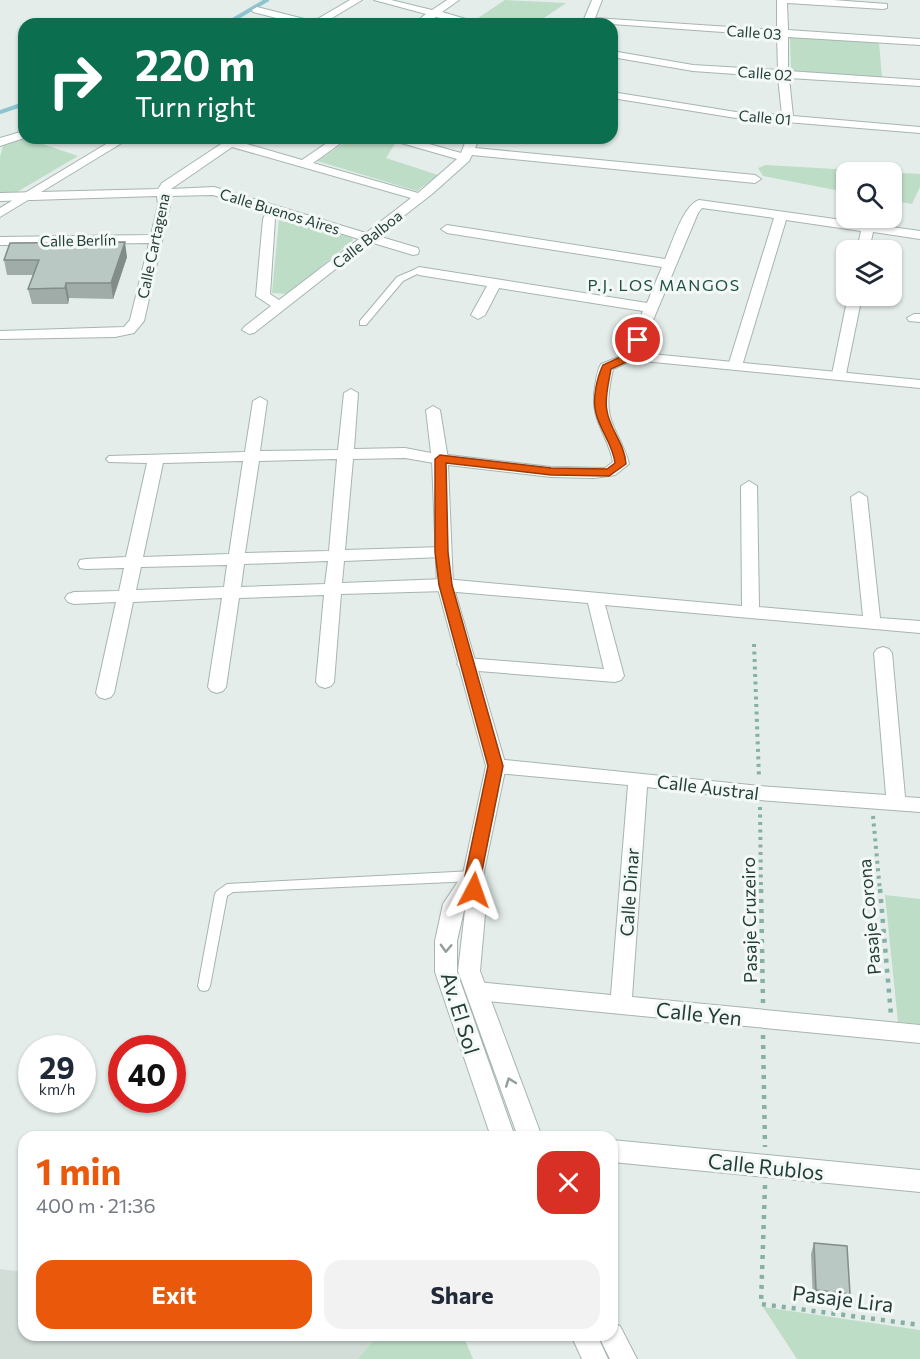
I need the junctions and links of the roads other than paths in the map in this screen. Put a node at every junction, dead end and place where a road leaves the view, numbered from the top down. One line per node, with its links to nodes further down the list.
1 (357, 0): 10 (street)
2 (379, 0): 8 (street)
3 (454, 0): 8 (street)
4 (597, 0): 13 (street)
5 (782, 0): 6 (street); 15 (street)
6 (883, 6)
7 (257, 10): 9 (street)
8 (434, 13): 11 (street); 12 (street)
9 (289, 18)
10 (324, 18)
11 (426, 18)
12 (454, 18)
13 (590, 18)
14 (618, 25): 15 (street, Calle 03)
15 (782, 34): 16 (street, Calle 03); 18 (street)
16 (920, 42)
17 (618, 55): 18 (street, Calle 02)
18 (783, 74): 19 (street, Calle 02); 21 (street)
19 (920, 83)
20 (618, 95): 21 (street, Calle 01)
21 (788, 120): 22 (street, Calle 01)
22 (920, 130)
23 (18, 136): 24 (street)
24 (0, 142)
25 (114, 144): 35 (street)
26 (229, 144): 34 (street, Calle Cartagena)
27 (243, 144): 32 (street)
28 (333, 144): 32 (street)
29 (422, 144): 31 (street)
30 (471, 144): 31 (street, Calle Balboa)
31 (467, 154): 33 (street); 37 (street, Calle Balboa)
32 (304, 164): 37 (street)
33 (755, 179)
34 (163, 192): 35 (street, Calle Buenos Aires); 38 (street, Calle Buenos Aires); 46 (street, Calle Cartagena)
35 (28, 196): 36 (street, Calle Buenos Aires); 39 (street)
36 (0, 197)
37 (420, 197): 45 (street, Calle Balboa)
38 (274, 210): 45 (street, Calle Buenos Aires); 53 (street)
39 (0, 213)
40 (781, 216): 41 (street); 50 (street); 61 (street)
41 (836, 224)
42 (868, 228): 44 (street); 47 (street)
43 (447, 229): 50 (street)
44 (920, 236)
45 (368, 238): 49 (street, Calle Buenos Aires); 53 (street, Calle Balboa)
46 (156, 239): 48 (street, Calle Berlín); 59 (street, Calle Cartagena)
47 (865, 240)
48 (0, 241)
49 (413, 251)
50 (670, 264): 55 (street)
51 (419, 270): 52 (street); 57 (lane)
52 (495, 283): 55 (street); 56 (street)
53 (280, 306): 58 (street, Calle Balboa)
54 (853, 306): 62 (street)
55 (651, 308): 60 (street)
56 (478, 315)
57 (363, 323)
58 (249, 330)
59 (0, 335)
60 (632, 356): 61 (street); 71 (street)
61 (735, 366): 62 (street)
62 (839, 374): 63 (street)
63 (920, 384)
64 (351, 393): 67 (street)
65 (260, 401): 68 (street)
66 (433, 410): 71 (street)
67 (345, 454): 68 (street); 71 (street); 75 (street)
68 (251, 456): 69 (street); 76 (street)
69 (156, 458): 70 (street); 77 (street)
70 (114, 459)
71 (440, 459): 74 (street)
72 (749, 486): 85 (street)
73 (859, 497): 86 (street)
74 (442, 552): 75 (street); 79 (street)
75 (336, 555): 76 (street); 80 (street)
76 (237, 558): 77 (street); 81 (street)
77 (132, 563): 78 (street); 82 (street)
78 (86, 564)
79 (445, 585): 80 (street); 84 (street); 89 (street)
80 (333, 590): 81 (street); 90 (street)
81 (232, 593): 82 (street); 91 (street)
82 (125, 596): 83 (street); 92 (street)
83 (74, 598)
84 (595, 598): 85 (street); 89 (street)
85 (751, 612): 86 (street)
86 (872, 623): 87 (street)
87 (920, 627)
88 (883, 653): 95 (street)
89 (466, 664): 93 (street)
90 (325, 682)
91 (217, 687)
92 (105, 693)
93 (496, 766): 94 (street, Calle Austral); 97 (street)
94 (638, 779): 95 (street, Calle Austral); 100 (street, Calle Dinar)
95 (896, 803): 96 (street, Calle Austral)
96 (920, 805)
97 (473, 876): 98 (lane); 99 (street, Av. El Sol); 102 (street, Av. El Sol, one-way to 102)
98 (204, 986)
99 (477, 991): 100 (street, Calle Yen); 103 (street, Av. El Sol, one-way to 99)
100 (621, 1005): 101 (street, Calle Yen)
101 (920, 1034)
102 (501, 1131)
103 (528, 1131)
104 (618, 1152): 105 (street, Calle Rublos)
105 (920, 1181)
106 (587, 1341): 108 (street)
107 (614, 1341): 109 (street)
108 (595, 1359)
109 (624, 1359)

